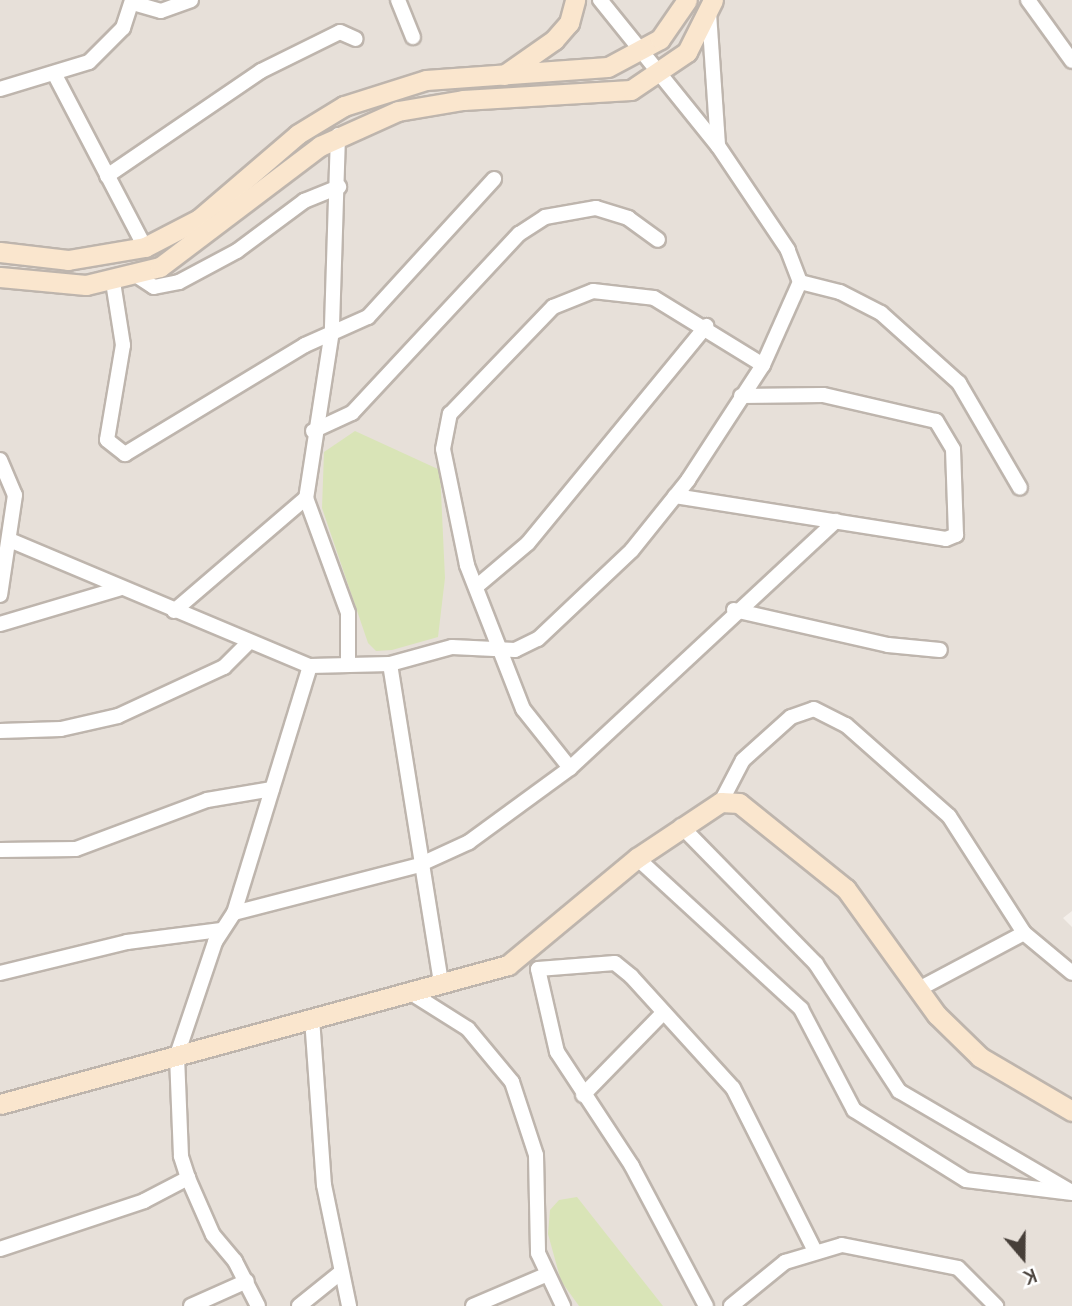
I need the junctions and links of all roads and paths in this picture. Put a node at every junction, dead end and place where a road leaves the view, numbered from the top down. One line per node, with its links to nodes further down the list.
1 (191, 0): 7 (street)
2 (398, 0): 9 (street)
3 (575, 0): 15 (main road)
4 (600, 0): 11 (street)
5 (687, 0): 11 (main road)
6 (1028, 0): 12 (street)
7 (132, 2): 14 (street)
8 (711, 6): 13 (main road); 18 (street)
9 (413, 37)
10 (356, 39): 19 (street)
11 (645, 51): 13 (street); 15 (main road)
12 (1072, 61)
13 (664, 73): 17 (main road); 18 (street)
14 (55, 75): 16 (street); 19 (street)
15 (502, 76): 23 (main road)
16 (0, 89)
17 (338, 135): 21 (street); 25 (main road)
18 (718, 146): 28 (street)
19 (107, 176): 23 (street)
20 (494, 180): 30 (street)
21 (339, 187): 25 (street); 30 (street)
22 (659, 240): 33 (street)
23 (145, 247): 24 (main road)
24 (0, 252)
25 (137, 276): 27 (main road)
26 (0, 277): 27 (main road)
27 (113, 282): 30 (street)
28 (800, 282): 31 (street); 35 (street)
29 (706, 326): 31 (street); 40 (street); 40 (street)
30 (332, 331): 33 (street)
31 (763, 365): 32 (street)
32 (741, 396): 36 (street); 38 (street)
33 (313, 431): 37 (street)
34 (0, 460): 39 (street)
35 (1020, 488)
36 (676, 496): 38 (street); 48 (street)
37 (306, 498): 44 (street); 50 (street)
38 (836, 521): 43 (street)
39 (12, 541): 41 (street); 42 (street)
40 (476, 587): 48 (street)
41 (118, 589): 44 (street); 45 (street)
42 (0, 595)
43 (734, 610): 47 (street); 53 (street)
44 (174, 611): 46 (street)
45 (0, 624)
46 (249, 642): 51 (street); 52 (street)
47 (940, 649)
48 (503, 650): 49 (street); 53 (street)
49 (390, 664): 50 (street); 59 (street)
50 (348, 665): 51 (street)
51 (310, 666): 54 (street)
52 (0, 731)
53 (570, 768): 59 (street)
54 (272, 789): 57 (street); 60 (street)
55 (721, 802): 56 (main road); 62 (street); 68 (main road)
56 (681, 826): 58 (main road); 77 (street)
57 (0, 850)
58 (637, 859): 63 (main road); 77 (street)
59 (419, 865): 60 (street); 67 (street)
60 (234, 913): 61 (street)
61 (221, 930): 65 (street); 72 (street)
62 (1024, 933): 66 (street); 68 (street)
63 (525, 953): 64 (street); 67 (main road)
64 (538, 969): 70 (street); 73 (street)
65 (0, 973)
66 (1072, 973)
67 (441, 983): 69 (main road)
68 (917, 990): 75 (main road)
69 (408, 991): 71 (main road); 81 (street)
70 (663, 1013): 73 (street); 79 (street)
71 (312, 1018): 72 (main road); 80 (street)
72 (177, 1055): 74 (main road); 76 (street)
73 (583, 1095): 89 (street)
74 (0, 1104)
75 (1072, 1111)
76 (188, 1178): 78 (street); 82 (street)
77 (1072, 1193)
78 (0, 1249)
79 (814, 1249): 90 (street); 91 (street)
80 (340, 1273): 85 (street); 86 (street)
81 (543, 1276): 87 (street); 88 (street)
82 (247, 1281): 83 (street); 84 (street)
83 (191, 1306)
84 (258, 1306)
85 (299, 1306)
86 (349, 1306)
87 (473, 1306)
88 (563, 1306)
89 (706, 1306)
90 (731, 1306)
91 (996, 1306)

